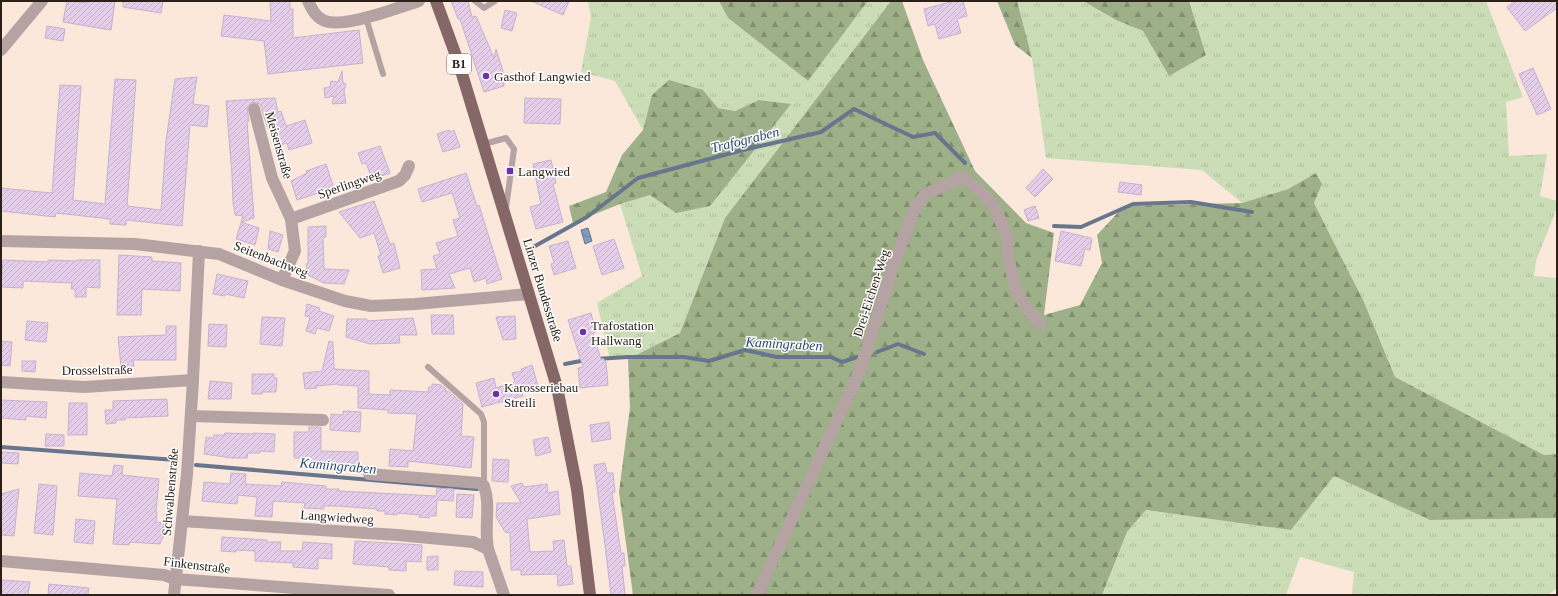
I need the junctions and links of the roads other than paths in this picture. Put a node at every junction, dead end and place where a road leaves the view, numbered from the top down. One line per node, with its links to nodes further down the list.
1 (42, 1): 8 (street)
2 (308, 1): 7 (street)
3 (419, 1): 7 (street)
4 (436, 1): 11 (main road, Linzer Bundesstraße / B1)
5 (475, 1): 6 (lane)
6 (495, 1)
7 (366, 18): 9 (lane)
8 (1, 50)
9 (383, 74)
10 (254, 109): 14 (street, Meisenstraße)
11 (484, 144): 13 (main road, Linzer Bundesstraße / B1); 13 (lane)
12 (409, 166): 14 (street, Sperlingweg)
13 (506, 215): 18 (main road, Linzer Bundesstraße / B1)
14 (291, 219): 17 (street, Meisenstraße)
15 (1, 241): 16 (street, Seitenbachweg)
16 (199, 251): 17 (street, Seitenbachweg); 21 (street, Schwalbenstraße)
17 (282, 280): 18 (street, Seitenbachweg)
18 (529, 294): 34 (main road, Linzer Bundesstraße / B1)
19 (1040, 324): 35 (street, Drei-Eichen-Weg)
20 (428, 367): 26 (lane)
21 (193, 380): 22 (street, Drosselstraße); 23 (street, Schwalbenstraße)
22 (1, 382)
23 (191, 416): 24 (street); 27 (street, Schwalbenstraße)
24 (323, 420)
25 (370, 474): 26 (street)
26 (484, 486): 28 (street)
27 (182, 521): 28 (street, Langwiedweg); 30 (street, Schwalbenstraße)
28 (488, 549): 33 (street)
29 (1, 561): 30 (street, Finkenstraße)
30 (175, 579): 31 (street, Schwalbenstraße); 32 (street, Finkenstraße)
31 (174, 595)
32 (389, 595)
33 (504, 595)
34 (590, 595)
35 (757, 595)

